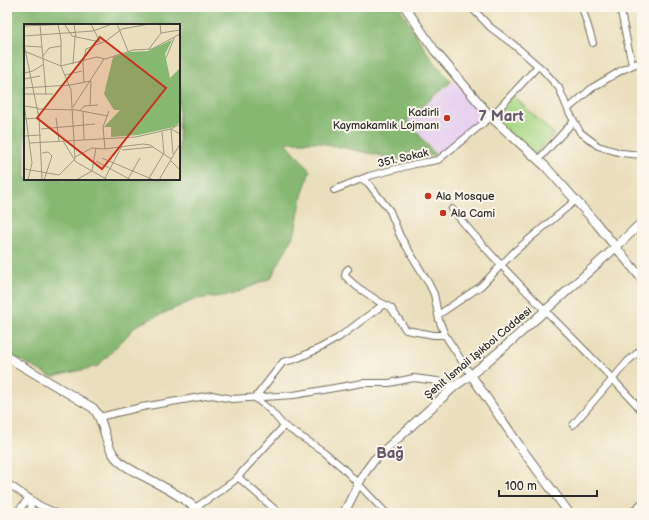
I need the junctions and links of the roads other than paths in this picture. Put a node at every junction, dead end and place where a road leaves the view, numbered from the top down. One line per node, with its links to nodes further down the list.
1 (405, 7): 10 (street)
2 (471, 7): 8 (street)
3 (582, 7): 5 (street)
4 (620, 7): 7 (street)
5 (594, 43)
6 (642, 61): 7 (street)
7 (632, 65): 9 (street)
8 (538, 66): 9 (street); 10 (street, 351. Sokak)
9 (568, 109): 11 (street)
10 (491, 117): 13 (street); 14 (street, 351. Sokak)
11 (574, 121): 12 (street); 13 (street)
12 (642, 155)
13 (538, 160): 16 (street)
14 (362, 179): 15 (street, 351. Sokak); 25 (street)
15 (334, 190)
16 (576, 200): 19 (street); 20 (street)
17 (452, 209): 20 (street)
18 (642, 222): 19 (street, Şehit İsmail Işıkbol Caddesi)
19 (615, 248): 22 (street); 24 (street, Şehit İsmail Işıkbol Caddesi)
20 (502, 265): 24 (street); 25 (street)
21 (348, 270): 23 (street)
22 (642, 279)
23 (384, 304): 26 (street); 32 (street)
24 (545, 311): 29 (street, Şehit İsmail Işıkbol Caddesi); 30 (street)
25 (438, 315): 26 (street)
26 (445, 335): 29 (street)
27 (642, 349): 30 (street)
28 (7, 357): 34 (street)
29 (471, 375): 31 (street, Şehit İsmail Işıkbol Caddesi); 51 (street)
30 (612, 379): 33 (street); 35 (street)
31 (454, 386): 32 (street); 38 (street, Şehit İsmail Işıkbol Caddesi)
32 (255, 398): 34 (street); 36 (street)
33 (642, 411)
34 (100, 417): 42 (street)
35 (573, 425)
36 (284, 426): 37 (street); 38 (street)
37 (238, 477): 42 (street); 48 (street)
38 (358, 482): 49 (street, Şehit İsmail Işıkbol Caddesi); 50 (street)
39 (7, 483): 40 (street)
40 (29, 498): 44 (street); 45 (street); 46 (street)
41 (642, 504): 43 (street)
42 (198, 510): 47 (street)
43 (636, 512)
44 (16, 513)
45 (32, 513)
46 (56, 513)
47 (188, 513)
48 (280, 513)
49 (344, 513)
50 (386, 513)
51 (569, 513)

